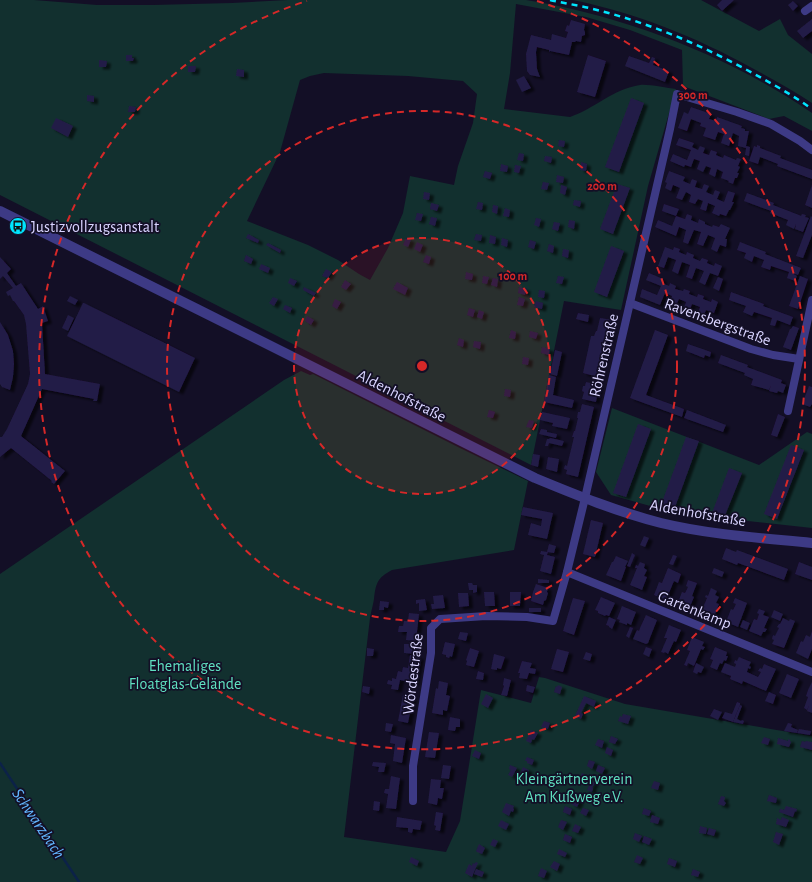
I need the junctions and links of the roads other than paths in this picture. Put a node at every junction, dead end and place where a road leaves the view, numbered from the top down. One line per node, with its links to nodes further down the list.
1 (812, 6): 2 (street)
2 (805, 12)
3 (812, 150): 6 (street, Röhrenstraße)
4 (0, 211): 9 (street, Aldenhofstraße)
5 (812, 300): 7 (street)
6 (630, 303): 7 (street, Ravensbergstraße); 9 (street, Röhrenstraße)
7 (799, 359): 8 (street)
8 (788, 411)
9 (585, 498): 10 (street, Aldenhofstraße); 11 (street, Röhrenstraße)
10 (812, 543)
11 (567, 572): 12 (street, Röhrenstraße); 13 (street, Gartenkamp)
12 (553, 621): 14 (street, Wördestraße)
13 (812, 672)
14 (412, 801)

